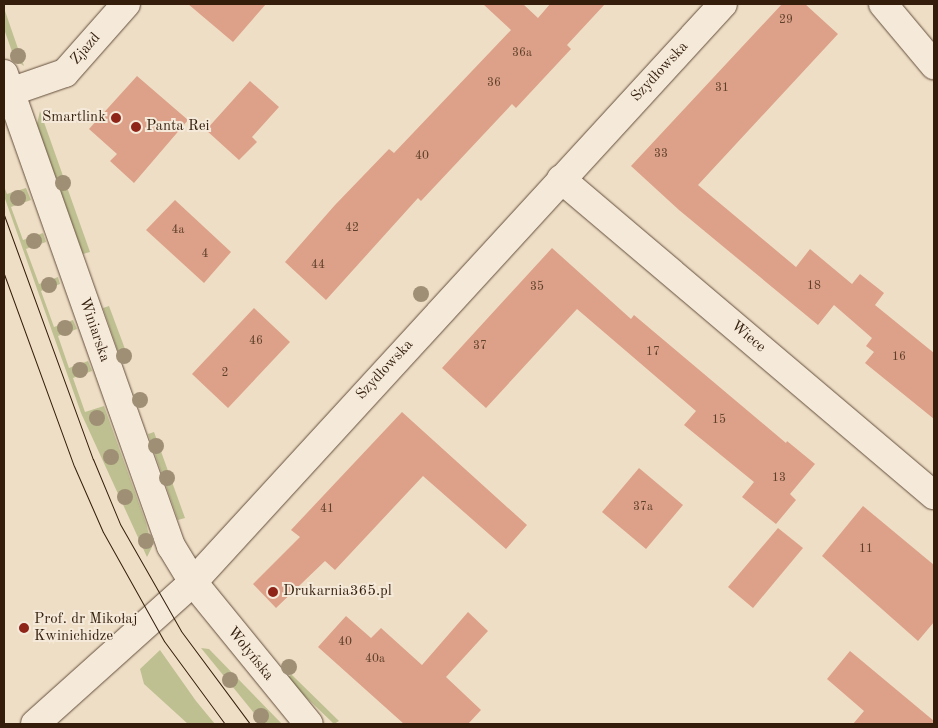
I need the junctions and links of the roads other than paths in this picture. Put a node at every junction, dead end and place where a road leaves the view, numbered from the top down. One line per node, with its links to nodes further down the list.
1 (126, 4): 5 (street, Zjazd)
2 (723, 4): 6 (street, Szydłowska)
3 (883, 4): 4 (street)
4 (934, 65)
5 (7, 83): 8 (street, Winiarska)
6 (561, 179): 7 (street, Wiece); 8 (street, Szydłowska)
7 (934, 495)
8 (192, 582): 9 (street, Szydłowska); 10 (street, Wołyńska)
9 (36, 724)
10 (309, 724)

